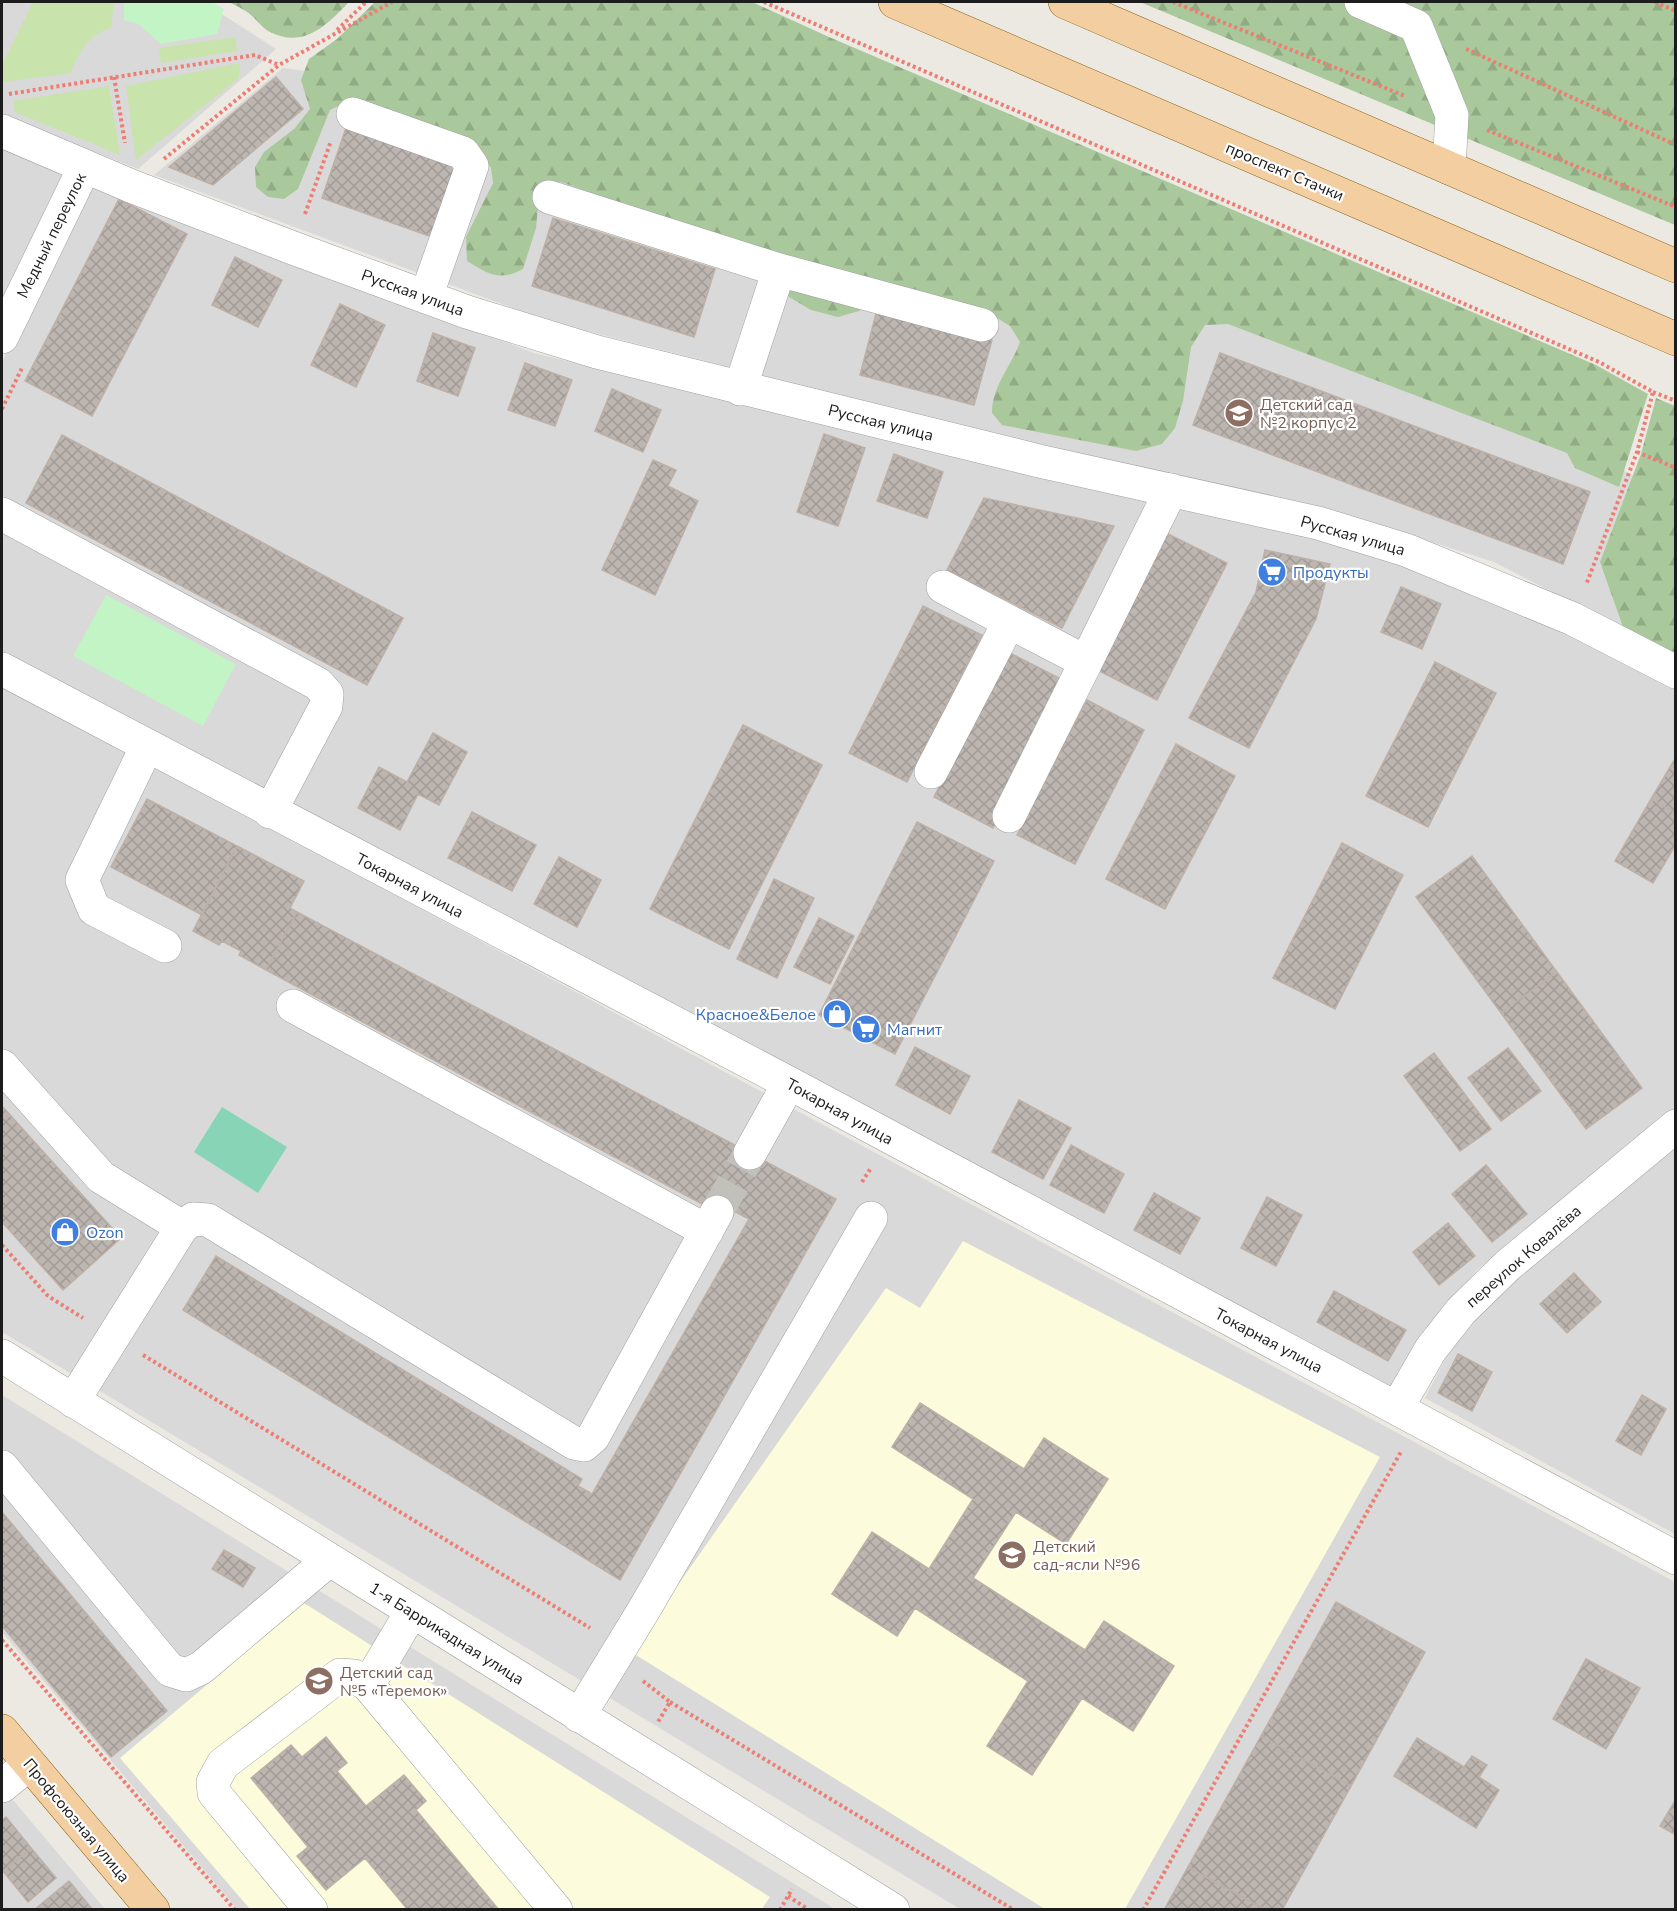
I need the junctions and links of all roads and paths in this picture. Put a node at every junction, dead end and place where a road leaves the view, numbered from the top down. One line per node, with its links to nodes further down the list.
1 (366, 2): 10 (path)
2 (393, 2): 10 (path)
3 (764, 2): 29 (path)
4 (895, 2): 27 (main road, проспект Стачки)
5 (1065, 2): 18 (main road)
6 (1361, 2): 9 (street)
7 (1655, 2): 8 (path)
8 (1676, 11)
9 (1416, 26): 16 (path); 18 (street)
10 (332, 35): 11 (path)
11 (279, 65): 12 (path); 19 (path)
12 (114, 77): 13 (path); 19 (path)
13 (2, 95)
14 (353, 114): 21 (path); 24 (street)
15 (2, 131): 17 (street, Русская улица)
16 (1676, 145)
17 (85, 166): 19 (street, Русская улица); 26 (street, Медный переулок)
18 (1449, 168): 22 (main road)
19 (131, 186): 21 (street, Русская улица)
20 (549, 197): 23 (street)
21 (293, 248): 24 (street, Русская улица)
22 (1676, 266)
23 (779, 270): 25 (street); 28 (street)
24 (426, 297): 28 (street, Русская улица)
25 (982, 325)
26 (2, 337)
27 (1676, 339)
28 (740, 389): 33 (street, Русская улица)
29 (1653, 392): 30 (path); 31 (path)
30 (1676, 401)
31 (1637, 452): 32 (path); 36 (path)
32 (1676, 468)
33 (1171, 490): 36 (street, Русская улица); 38 (street)
34 (2, 514): 43 (street)
35 (943, 587): 37 (street)
36 (1574, 619): 40 (street, Русская улица)
37 (1009, 622): 38 (street); 42 (street)
38 (1086, 662): 44 (street)
39 (2, 669): 41 (street, Токарная улица)
40 (1676, 672)
41 (147, 746): 43 (street, Токарная улица); 45 (street)
42 (931, 772)
43 (270, 812): 48 (street, Токарная улица)
44 (1009, 816)
45 (165, 946)
46 (293, 1006): 52 (street)
47 (2, 1066): 52 (street)
48 (789, 1083): 50 (street); 57 (street, Токарная улица)
49 (1676, 1126): 57 (street, переулок Ковалёва)
50 (750, 1153)
51 (871, 1218): 63 (street)
52 (182, 1227): 54 (street)
53 (2, 1245): 54 (path)
54 (113, 1336): 56 (street); 63 (path)
55 (2, 1356): 56 (street, 1-я Баррикадная улица)
56 (73, 1401): 60 (street, 1-я Баррикадная улица)
57 (1408, 1413): 59 (street, Токарная улица); 79 (path)
58 (2, 1467): 60 (street)
59 (1676, 1558)
60 (329, 1560): 61 (street, 1-я Баррикадная улица)
61 (412, 1611): 64 (street); 66 (street, 1-я Баррикадная улица)
62 (2, 1640): 73 (path)
63 (621, 1648): 65 (path); 66 (street)
64 (368, 1684): 74 (street); 75 (street)
65 (670, 1702): 68 (path); 78 (path)
66 (579, 1716): 68 (street, 1-я Баррикадная улица)
67 (2, 1731): 69 (main road, Профсоюзная улица)
68 (639, 1752): 77 (street, 1-я Баррикадная улица)
69 (29, 1764): 70 (street); 72 (main road, Профсоюзная улица)
70 (2, 1786)
71 (788, 1896): 76 (path)
72 (153, 1910)
73 (235, 1910)
74 (311, 1910)
75 (556, 1910)
76 (809, 1910)
77 (893, 1910)
78 (1014, 1910)
79 (1143, 1910)

